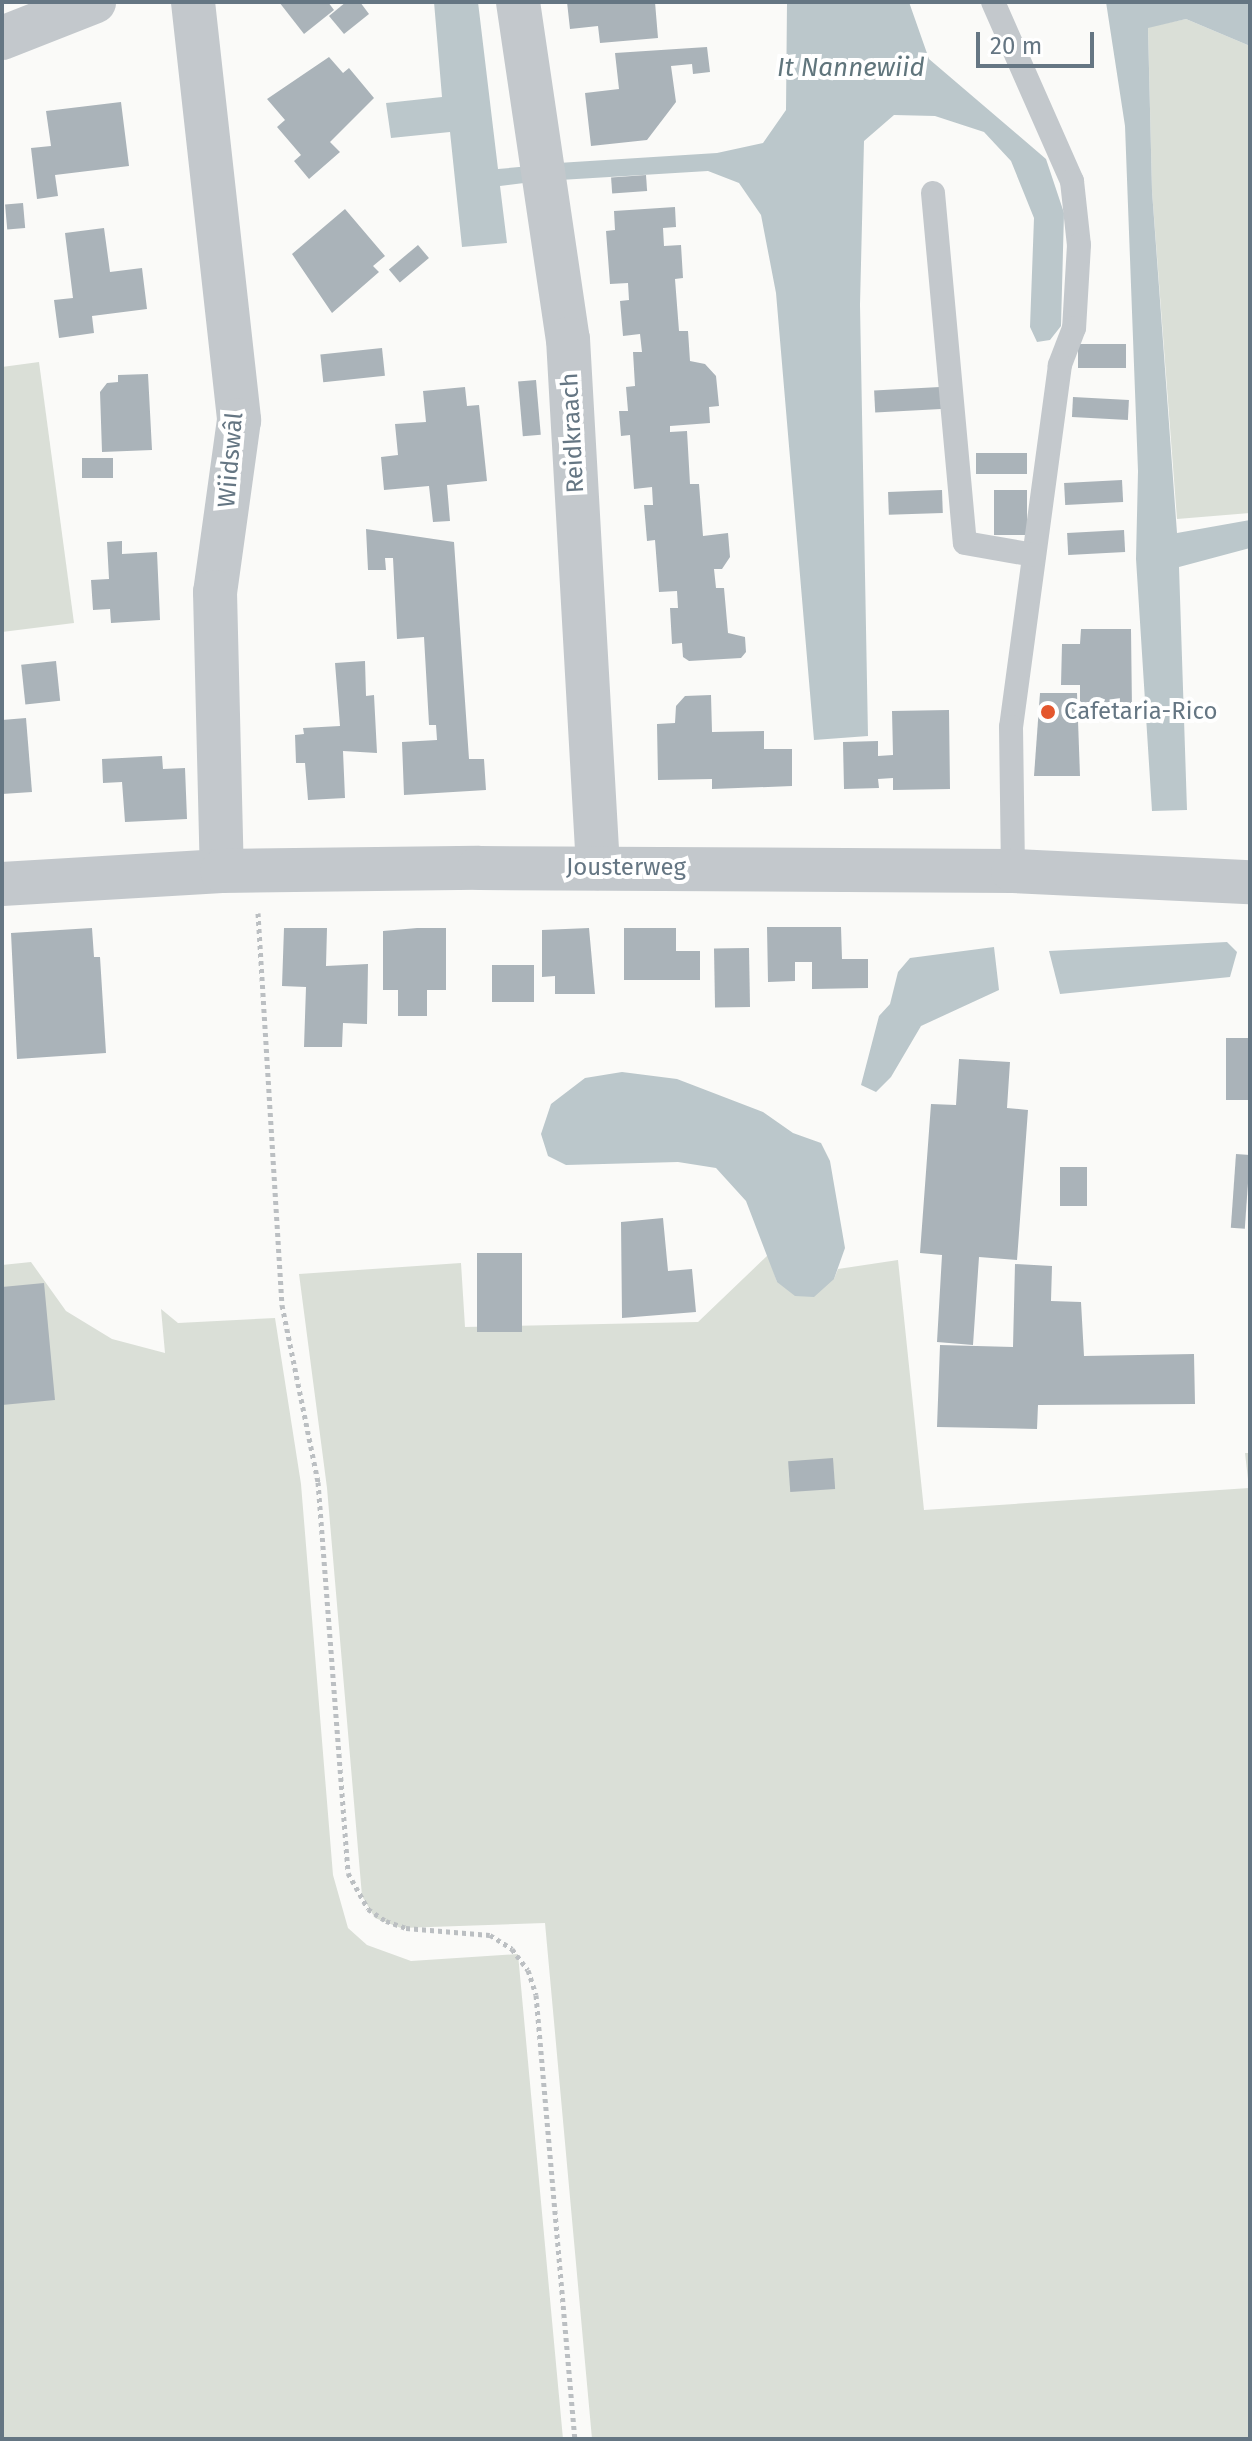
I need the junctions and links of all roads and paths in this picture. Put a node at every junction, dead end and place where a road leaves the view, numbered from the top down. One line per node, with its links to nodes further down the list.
1 (94, 2): 5 (street)
2 (193, 2): 9 (street, Wiidswâl)
3 (518, 2): 8 (street, Reidkraach)
4 (993, 2): 7 (lane)
5 (2, 38)
6 (933, 193): 7 (lane)
7 (1034, 555): 10 (lane)
8 (598, 868): 9 (street, Jousterweg); 10 (street, Jousterweg)
9 (239, 870): 11 (street, Jousterweg); 13 (path)
10 (1013, 871): 12 (street, Jousterweg)
11 (2, 884)
12 (1249, 886)
13 (575, 2439)

